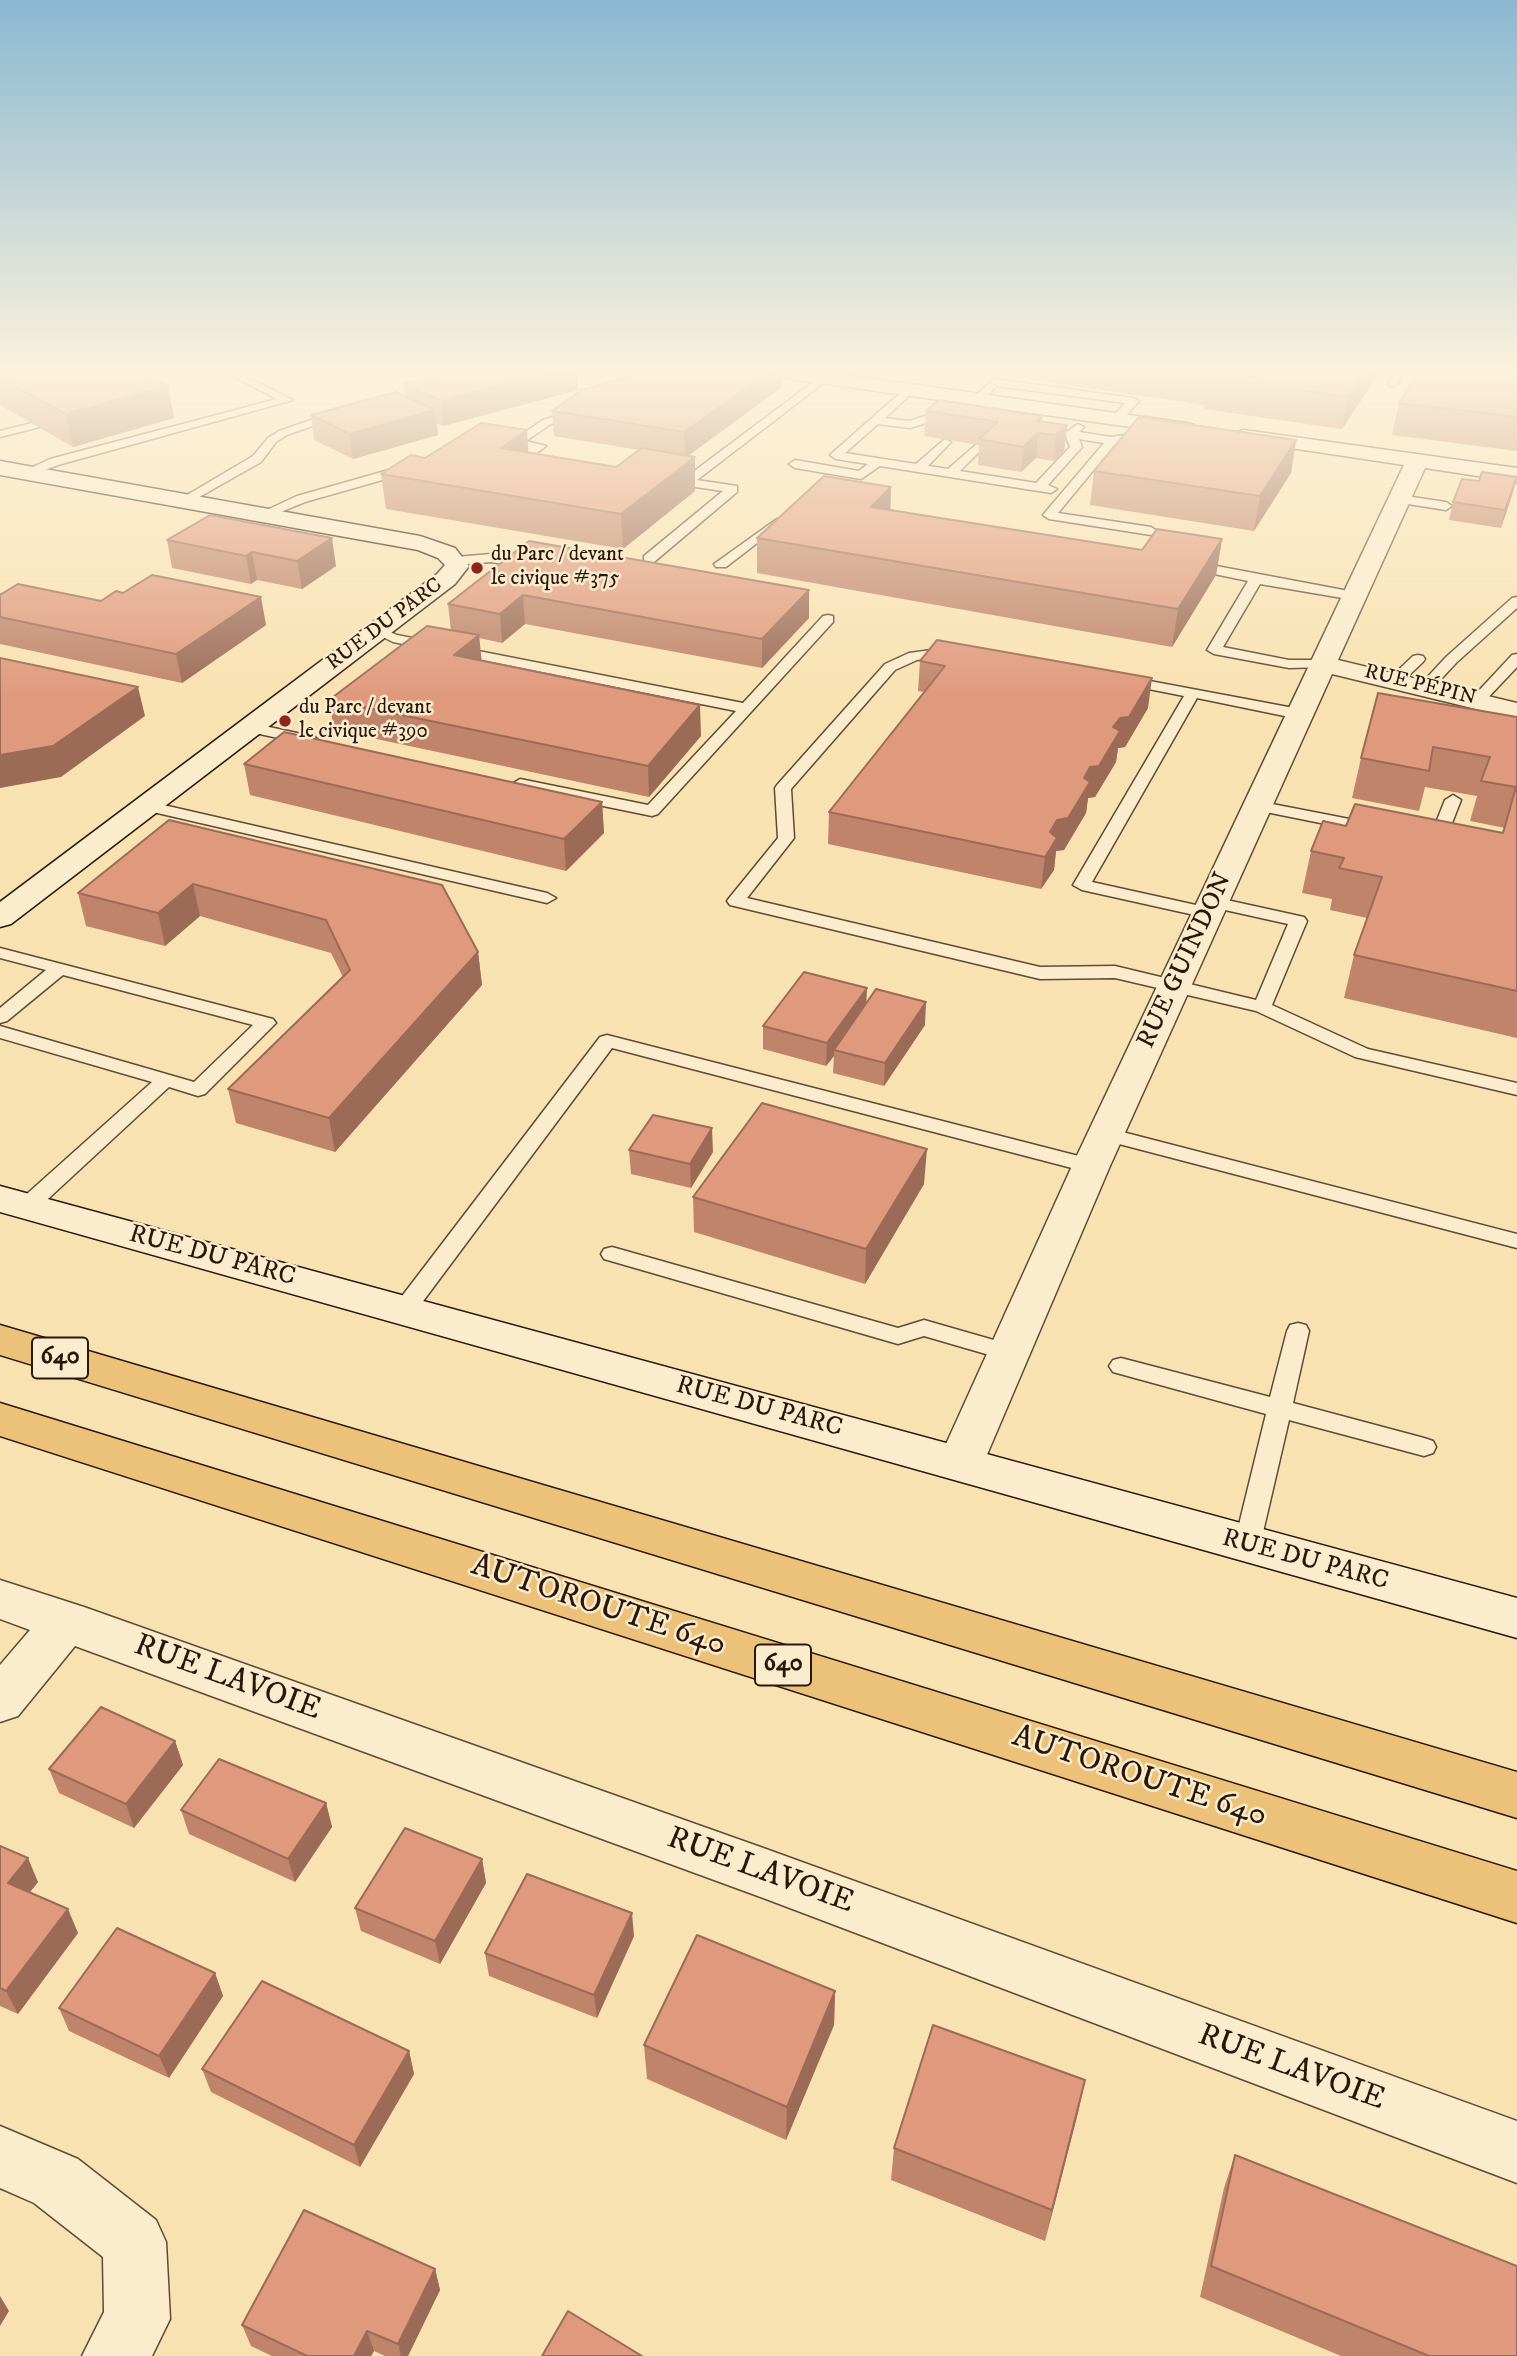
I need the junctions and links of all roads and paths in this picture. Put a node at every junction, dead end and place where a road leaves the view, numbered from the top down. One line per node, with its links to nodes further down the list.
1 (66, 480): 14 (street, RUE DU PARC)
2 (219, 480): 14 (lane)
3 (366, 480): 16 (lane)
4 (676, 480): 10 (lane)
5 (690, 480): 10 (lane)
6 (995, 480): 11 (lane)
7 (1046, 480): 11 (lane)
8 (1077, 480): 12 (lane)
9 (1408, 480): 13 (street, RUE GUINDON)
10 (687, 482): 19 (lane)
11 (1039, 487): 12 (lane)
12 (1067, 492): 18 (lane)
13 (1399, 499): 15 (lane); 25 (street, RUE GUINDON)
14 (183, 500): 16 (street, RUE DU PARC)
15 (1446, 506)
16 (262, 515): 20 (street, RUE DU PARC)
17 (785, 516): 21 (lane)
18 (1151, 531)
19 (649, 559)
20 (456, 561): 23 (lane); 28 (street, RUE DU PARC)
21 (721, 564)
22 (1182, 564): 24 (lane)
23 (545, 568)
24 (1256, 579): 25 (lane); 31 (lane)
25 (1354, 596): 31 (street, RUE GUINDON)
26 (1517, 601): 33 (lane)
27 (815, 616): 36 (lane)
28 (378, 631): 36 (lane); 39 (street, RUE DU PARC)
29 (974, 652): 52 (lane)
30 (1517, 658): 35 (lane)
31 (1322, 664): 33 (street, RUE PÉPIN); 37 (street, RUE GUINDON)
32 (1111, 678): 34 (lane)
33 (1409, 682): 35 (street, RUE PÉPIN)
34 (1194, 693): 37 (lane); 48 (lane)
35 (1477, 701): 38 (street, RUE PÉPIN)
36 (745, 708): 41 (lane)
37 (1299, 714): 43 (street, RUE GUINDON)
38 (1515, 718)
39 (251, 728): 40 (lane); 44 (street, RUE DU PARC)
40 (327, 743)
41 (503, 780)
42 (1453, 800): 46 (lane)
43 (1257, 806): 45 (lane); 48 (street, RUE GUINDON)
44 (146, 807): 47 (lane); 49 (street, RUE DU PARC)
45 (1386, 831)
46 (1411, 836)
47 (547, 898)
48 (1210, 908): 52 (street, RUE GUINDON); 53 (lane)
49 (0, 917)
50 (0, 953): 51 (lane)
51 (60, 968): 54 (lane); 56 (lane)
52 (1175, 985): 53 (lane); 58 (street, RUE GUINDON)
53 (1262, 1007): 57 (lane)
54 (0, 1017)
55 (0, 1032): 56 (lane)
56 (166, 1080): 60 (lane)
57 (1517, 1089)
58 (1107, 1134): 59 (street, RUE GUINDON); 61 (lane)
59 (1091, 1166): 63 (lane); 66 (street, RUE GUINDON)
60 (14, 1202): 63 (street, RUE DU PARC)
61 (1517, 1241)
62 (612, 1254): 66 (lane)
63 (404, 1310): 71 (street, RUE DU PARC)
64 (1298, 1331): 68 (lane)
65 (0, 1340): 77 (highway, 640)
66 (1010, 1353): 71 (street, RUE GUINDON)
67 (1121, 1366): 68 (lane)
68 (1280, 1408): 70 (lane); 72 (lane)
69 (0, 1419): 78 (highway, AUTOROUTE 640 / 640)
70 (1424, 1447)
71 (960, 1464): 72 (street, RUE DU PARC)
72 (1247, 1545): 74 (street, RUE DU PARC)
73 (0, 1599): 75 (street, RUE LAVOIE)
74 (1517, 1618)
75 (67, 1621): 76 (street); 79 (street, RUE LAVOIE)
76 (0, 1701)
77 (1517, 1795)
78 (1517, 1897)
79 (1517, 2152)
80 (0, 2157): 81 (street)
81 (114, 2356)

